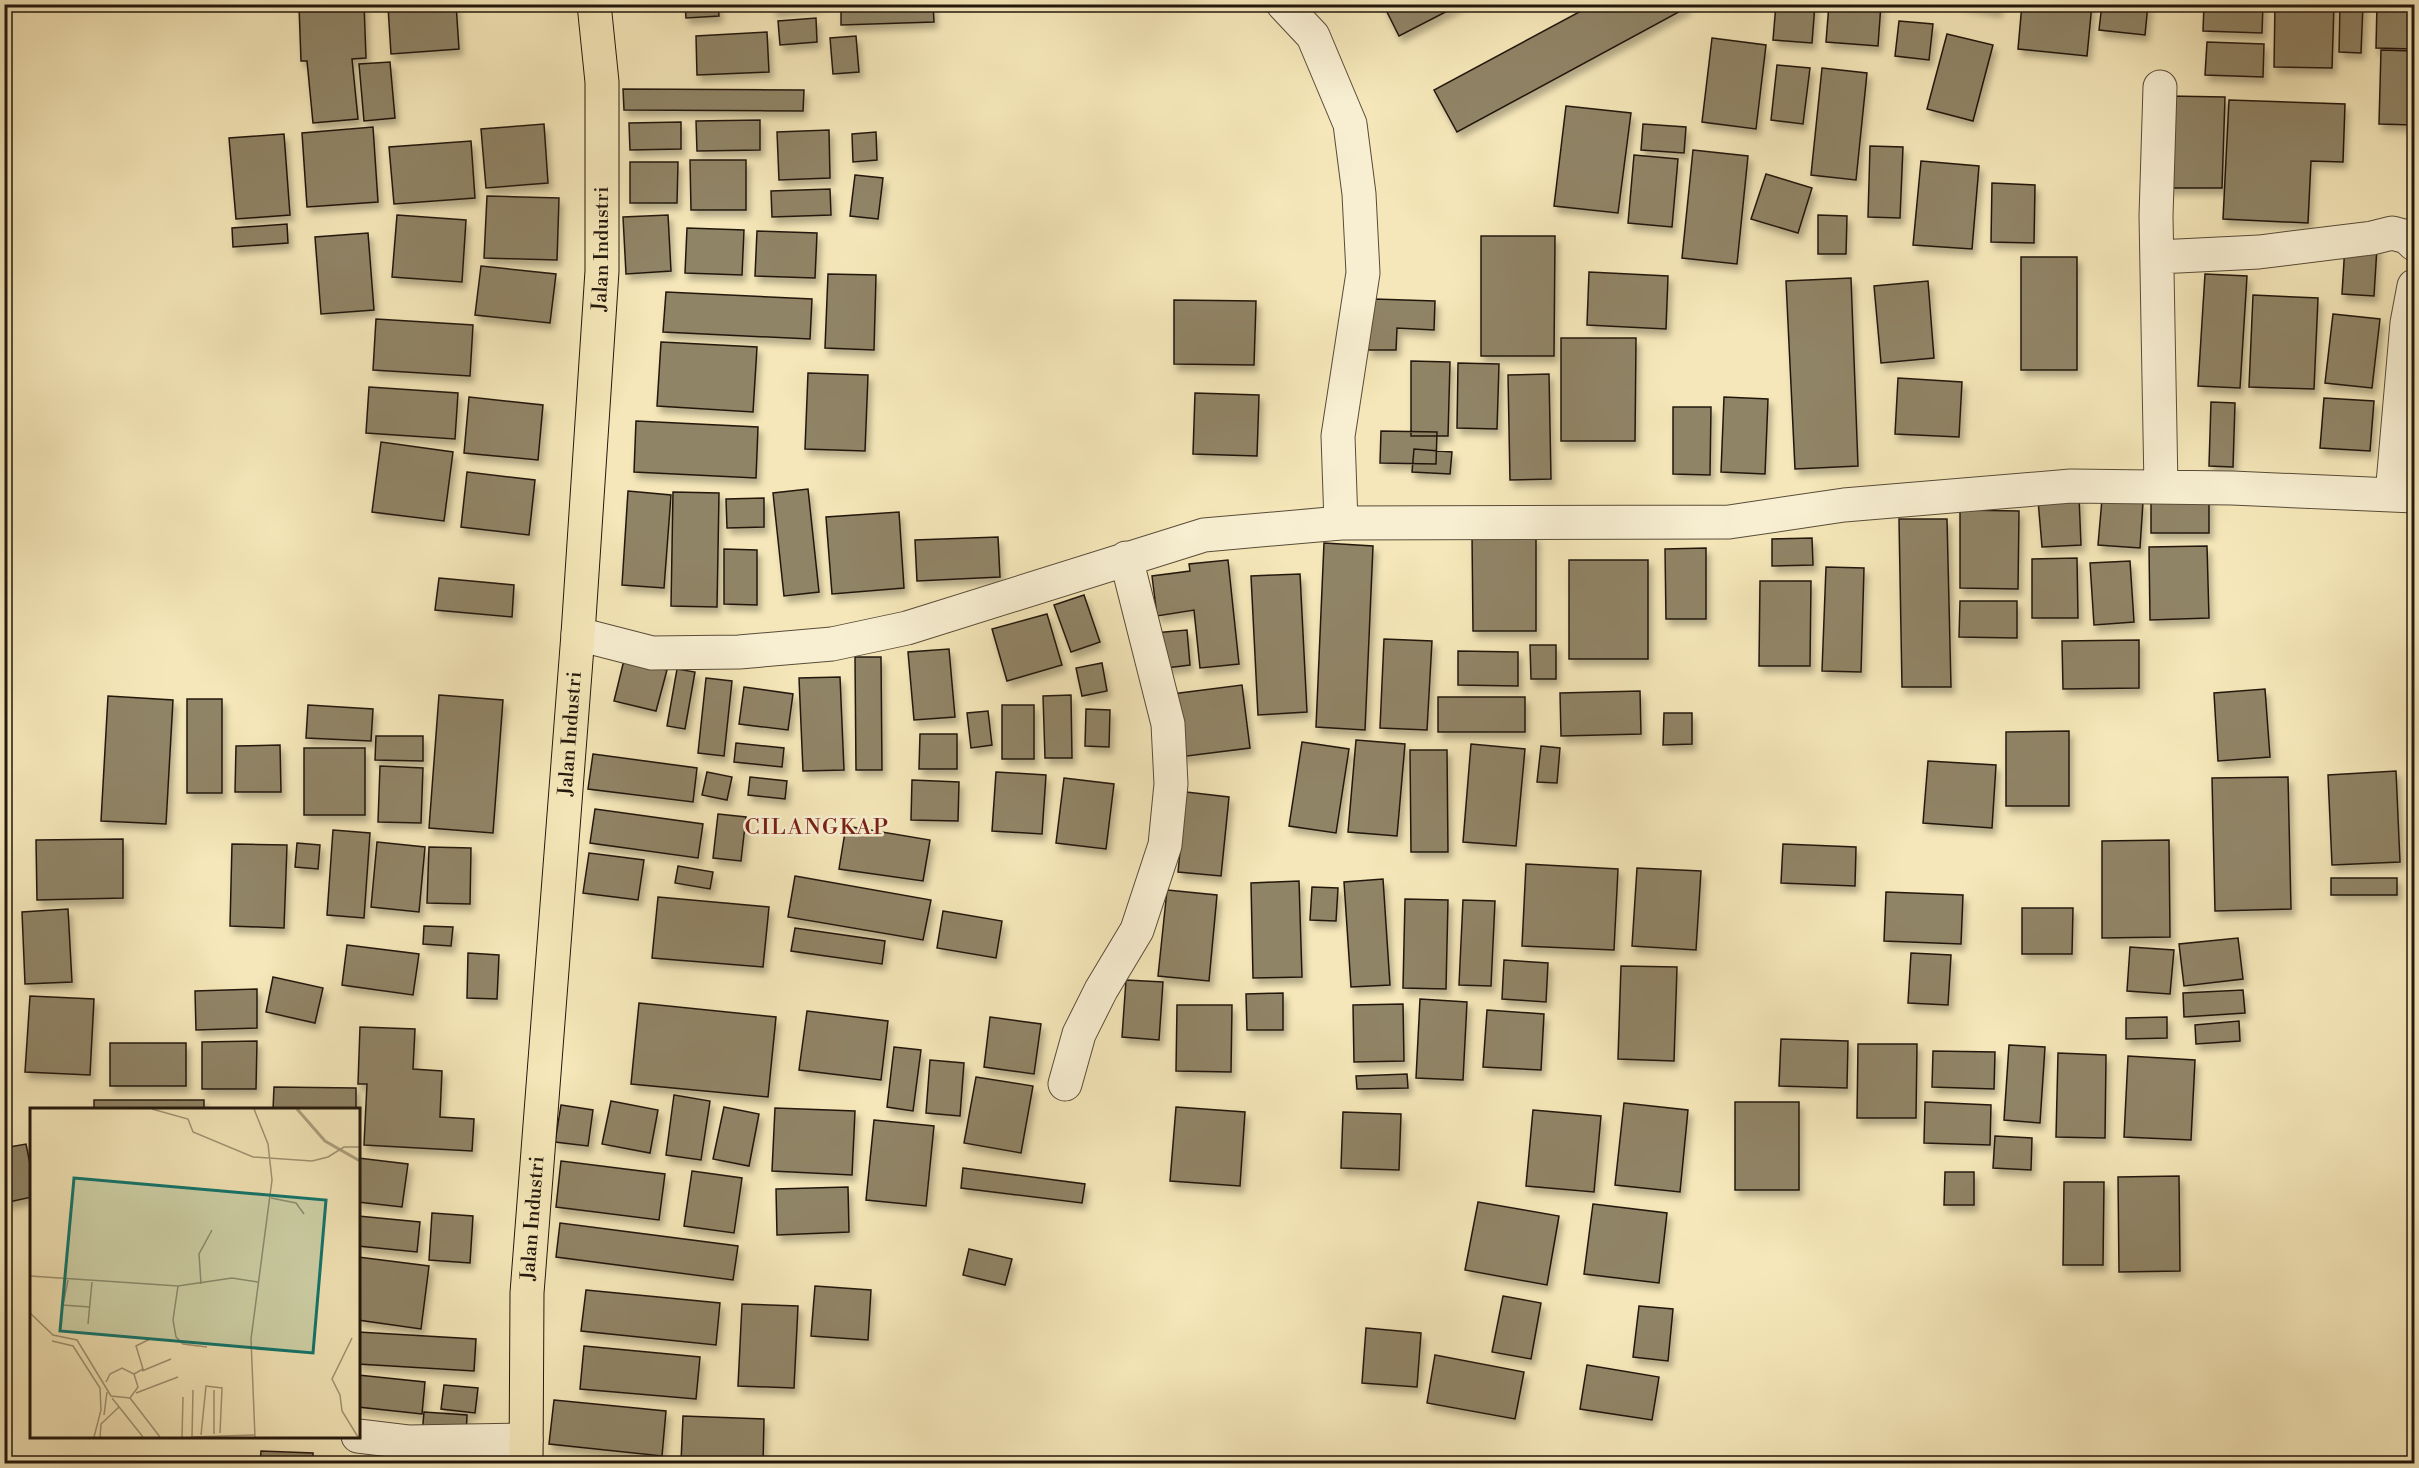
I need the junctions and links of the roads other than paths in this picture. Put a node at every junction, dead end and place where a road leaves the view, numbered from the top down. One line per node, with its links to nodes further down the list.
1 (594, 4): 11 (main road, Jalan Industri)
2 (1283, 4): 9 (street)
3 (2160, 87): 5 (street)
4 (2415, 244): 5 (street)
5 (2158, 257): 7 (street)
6 (2415, 286): 8 (street)
7 (2161, 487): 8 (street); 9 (street)
8 (2403, 495)
9 (1341, 523): 10 (street)
10 (1126, 558): 11 (street); 12 (street)
11 (578, 634): 14 (main road, Jalan Industri)
12 (1065, 1084)
13 (360, 1436): 14 (street)
14 (526, 1452)

